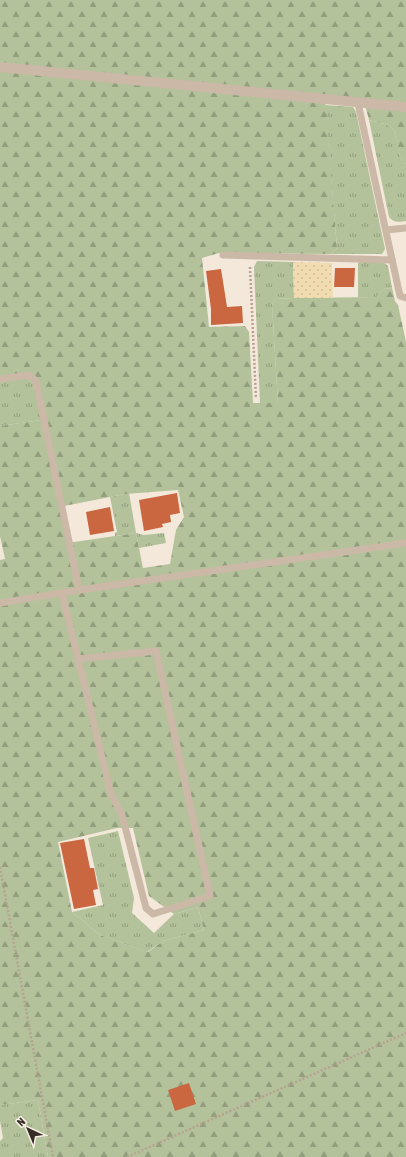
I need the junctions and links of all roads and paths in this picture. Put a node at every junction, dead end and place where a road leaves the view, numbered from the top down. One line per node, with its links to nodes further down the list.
1 (0, 67): 2 (street)
2 (358, 103): 3 (street); 5 (lane)
3 (406, 108)
4 (406, 228): 5 (lane)
5 (386, 230): 8 (lane)
6 (222, 255): 7 (lane)
7 (249, 256): 8 (lane); 11 (path)
8 (392, 260): 9 (lane)
9 (406, 298)
10 (0, 379): 13 (lane)
11 (256, 399)
12 (406, 543): 13 (lane)
13 (79, 590): 14 (lane)
14 (62, 593): 15 (lane); 16 (lane)
15 (0, 603)
16 (78, 659): 16 (lane)
17 (0, 867): 19 (path)
18 (406, 1033): 20 (path)
19 (53, 1157)
20 (127, 1157)

